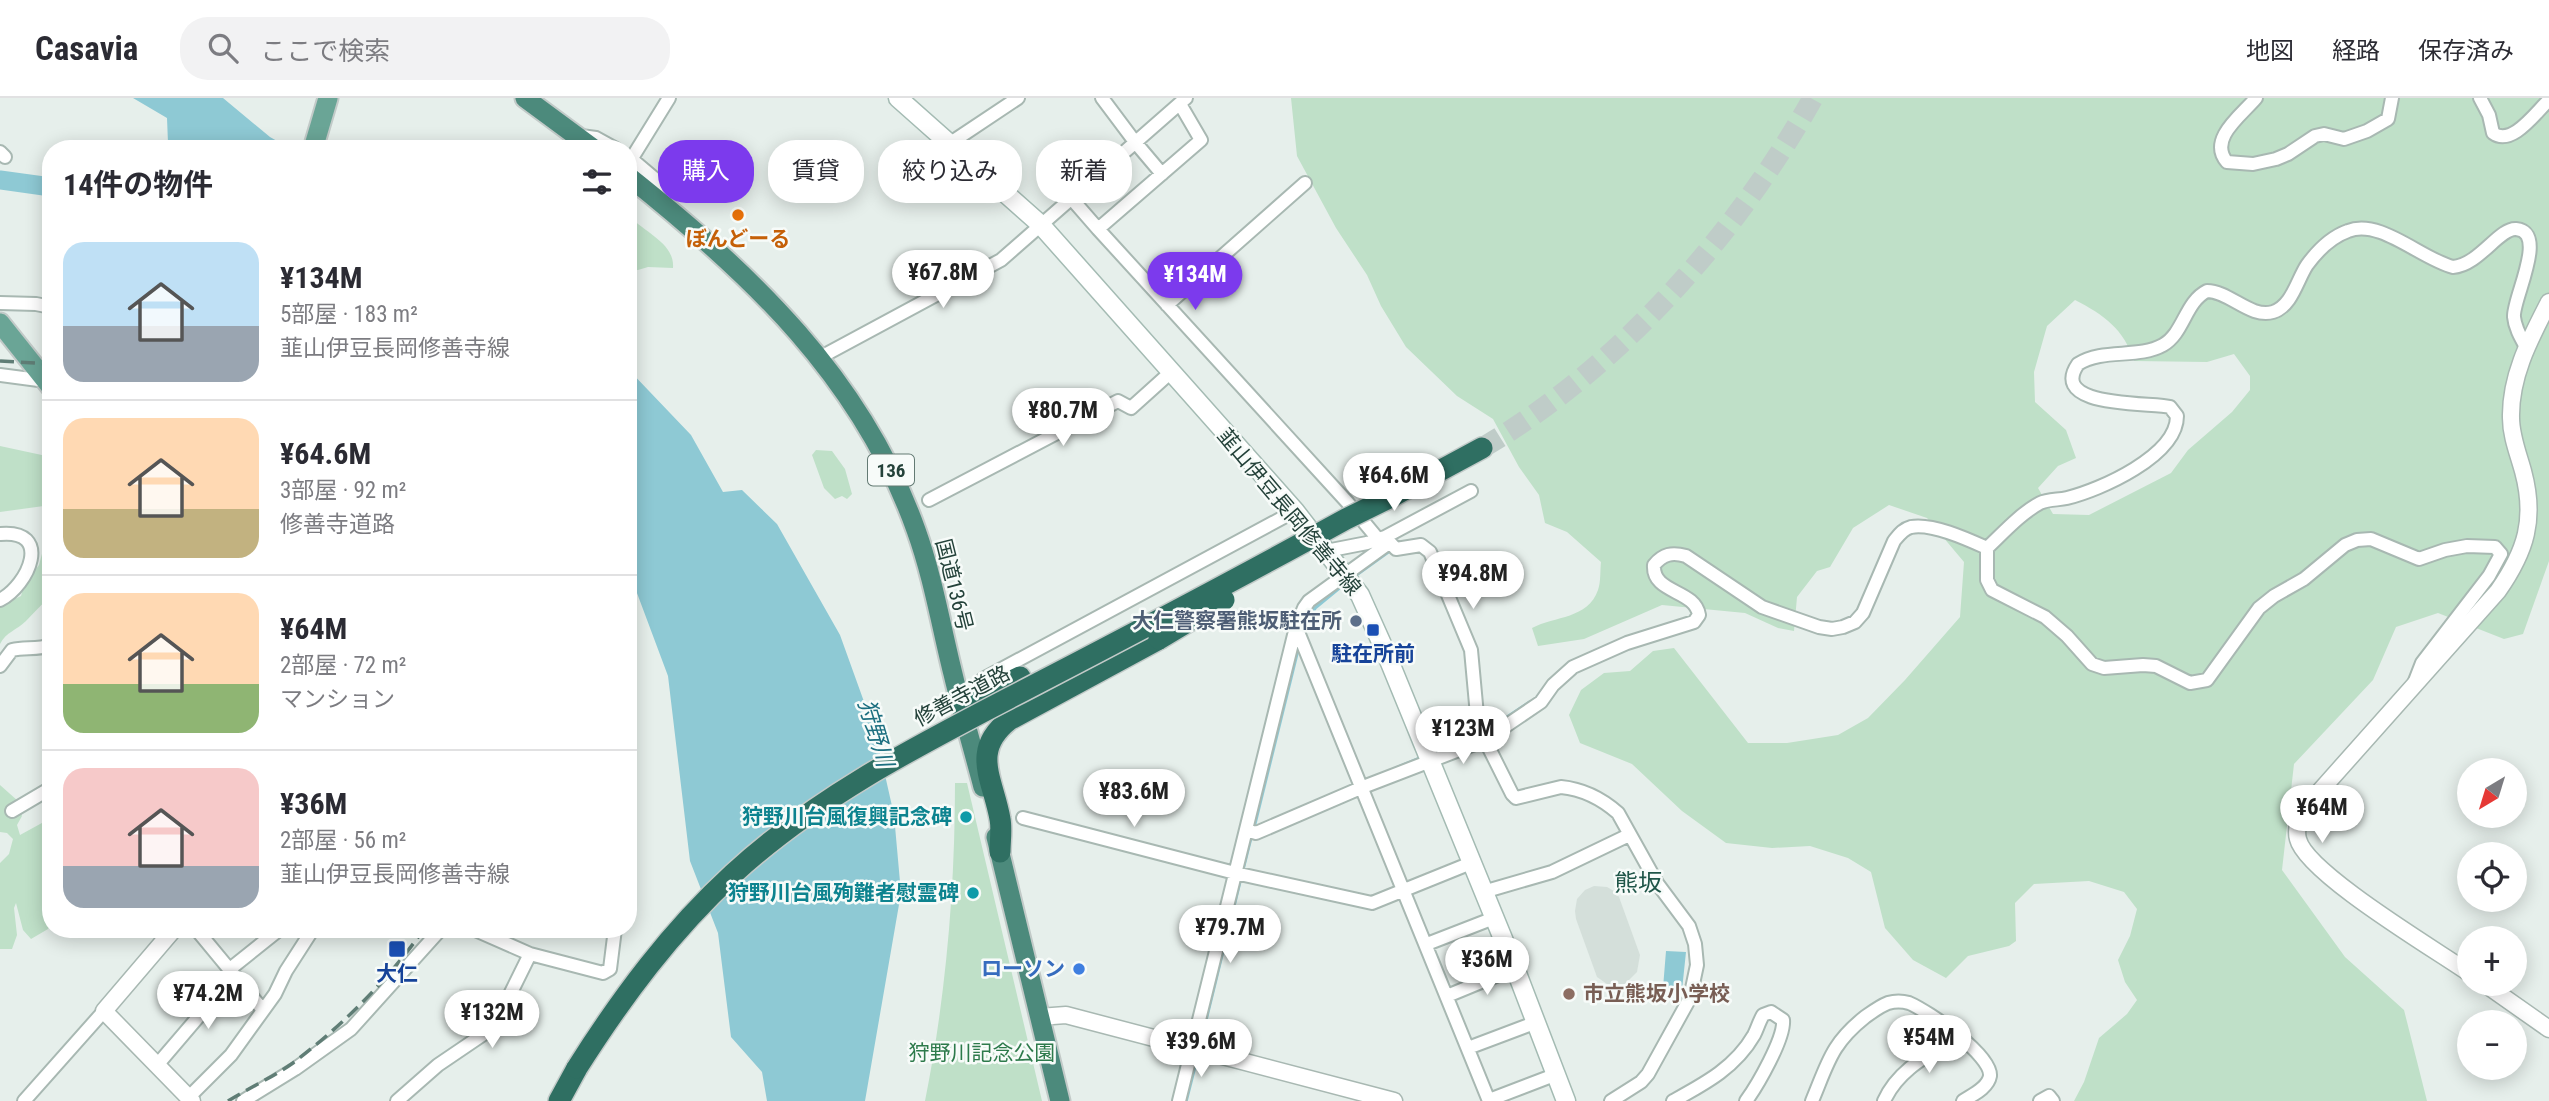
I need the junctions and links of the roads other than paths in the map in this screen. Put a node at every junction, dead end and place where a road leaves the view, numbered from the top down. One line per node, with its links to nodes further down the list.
1 (328, 98): 13 (main road)
2 (526, 98): 12 (highway)
3 (669, 98): 20 (street)
4 (898, 98): 16 (main road, 韮山伊豆長岡修善寺線)
5 (1018, 98): 17 (street)
6 (1102, 98): 18 (street)
7 (2256, 98): 8 (street)
8 (2392, 98)
9 (2480, 98): 10 (street)
10 (2549, 100)
11 (1183, 101): 18 (street); 22 (street)
12 (578, 136): 14 (highway); 15 (street)
13 (316, 140)
14 (583, 140)
15 (600, 140)
16 (945, 140)
17 (955, 140)
18 (1135, 142): 19 (street); 22 (street)
19 (1132, 145)
20 (637, 150)
21 (637, 172): 35 (highway, 国道136号 / 136)
22 (1162, 174): 28 (street)
23 (1305, 183): 32 (street)
24 (1016, 203): 27 (main road, 韮山伊豆長岡修善寺線)
25 (1065, 203): 27 (street)
26 (1075, 203): 28 (street)
27 (1040, 224): 35 (street); 36 (main road, 韮山伊豆長岡修善寺線)
28 (1098, 229): 32 (street)
29 (2549, 302): 34 (street)
30 (0, 303): 31 (street)
31 (42, 305)
32 (1167, 305): 47 (street)
33 (0, 323): 38 (main road)
34 (2526, 347): 48 (street); 55 (street)
35 (819, 358): 57 (highway, 国道136号 / 136)
36 (1171, 372): 43 (street); 44 (main road, 韮山伊豆長岡修善寺線)
37 (0, 375): 39 (street)
38 (42, 376)
39 (42, 383)
40 (1482, 449): 42 (highway, 修善寺道路)
41 (1471, 491): 47 (street)
42 (1393, 496): 45 (highway, 修善寺道路, bridge); 58 (highway, bridge)
43 (929, 500)
44 (1295, 511): 49 (main road, 韮山伊豆長岡修善寺線); 56 (street)
45 (1346, 519): 56 (highway, bridge); 102 (highway, 修善寺道路, bridge)
46 (0, 534): 51 (street)
47 (1384, 540): 49 (street); 50 (street); 59 (street)
48 (1987, 548): 55 (street); 59 (street)
49 (1326, 551): 50 (main road, 韮山伊豆長岡修善寺線)
50 (1346, 575): 52 (street); 60 (main road, 韮山伊豆長岡修善寺線)
51 (0, 600)
52 (1296, 627): 61 (street); 65 (street)
53 (42, 648): 54 (street)
54 (0, 666)
55 (2415, 683): 82 (street)
56 (990, 684): 57 (highway)
57 (964, 715): 58 (highway); 67 (highway, 国道136号 / 136)
58 (1009, 720): 67 (highway)
59 (1485, 740): 60 (street); 66 (street)
60 (1430, 760): 61 (street); 68 (main road, 韮山伊豆長岡修善寺線)
61 (1363, 788): 65 (street); 70 (street)
62 (42, 793): 63 (street)
63 (12, 811)
64 (1023, 818): 69 (street)
65 (1246, 830): 69 (street)
66 (1629, 835): 71 (street); 107 (street)
67 (1000, 852): 89 (highway, 国道136号 / 136)
68 (1471, 863): 70 (street); 71 (main road, 韮山伊豆長岡修善寺線)
69 (1236, 873): 70 (street); 93 (street)
70 (1404, 890): 80 (street)
71 (1483, 892): 72 (main road, 韮山伊豆長岡修善寺線)
72 (1493, 918): 80 (street); 83 (main road, 韮山伊豆長岡修善寺線)
73 (166, 938): 88 (street)
74 (204, 938): 84 (street)
75 (270, 938): 84 (street)
76 (307, 938): 87 (street)
77 (433, 938): 100 (street)
78 (493, 938): 81 (street)
79 (614, 938): 81 (street)
80 (1427, 944): 85 (street)
81 (530, 954): 101 (street)
82 (2457, 965)
83 (1515, 968): 85 (street); 90 (main road, 韮山伊豆長岡修善寺線)
84 (232, 972): 87 (street); 95 (street)
85 (1447, 996): 94 (street)
86 (2502, 996): 91 (street)
87 (263, 1010): 97 (street)
88 (104, 1011): 95 (street); 99 (street)
89 (1039, 1017): 93 (street); 103 (highway, 国道136号 / 136)
90 (1536, 1022): 94 (street); 96 (main road, 韮山伊豆長岡修善寺線)
91 (2549, 1028)
92 (1959, 1036): 110 (street); 111 (street); 112 (street)
93 (1191, 1048): 104 (street); 105 (street)
94 (1468, 1048): 98 (street)
95 (158, 1064): 97 (street)
96 (1557, 1074): 98 (street); 106 (main road, 韮山伊豆長岡修善寺線)
97 (190, 1099)
98 (1489, 1100)
99 (24, 1101)
100 (243, 1101)
101 (397, 1101)
102 (559, 1101)
103 (1060, 1101)
104 (1179, 1101)
105 (1394, 1101)
106 (1566, 1101)
107 (1611, 1101)
108 (1673, 1101): 109 (street)
109 (1746, 1101)
110 (1812, 1101)
111 (1884, 1101)
112 (1963, 1101)
113 (2040, 1101): 114 (street)
114 (2053, 1101)

